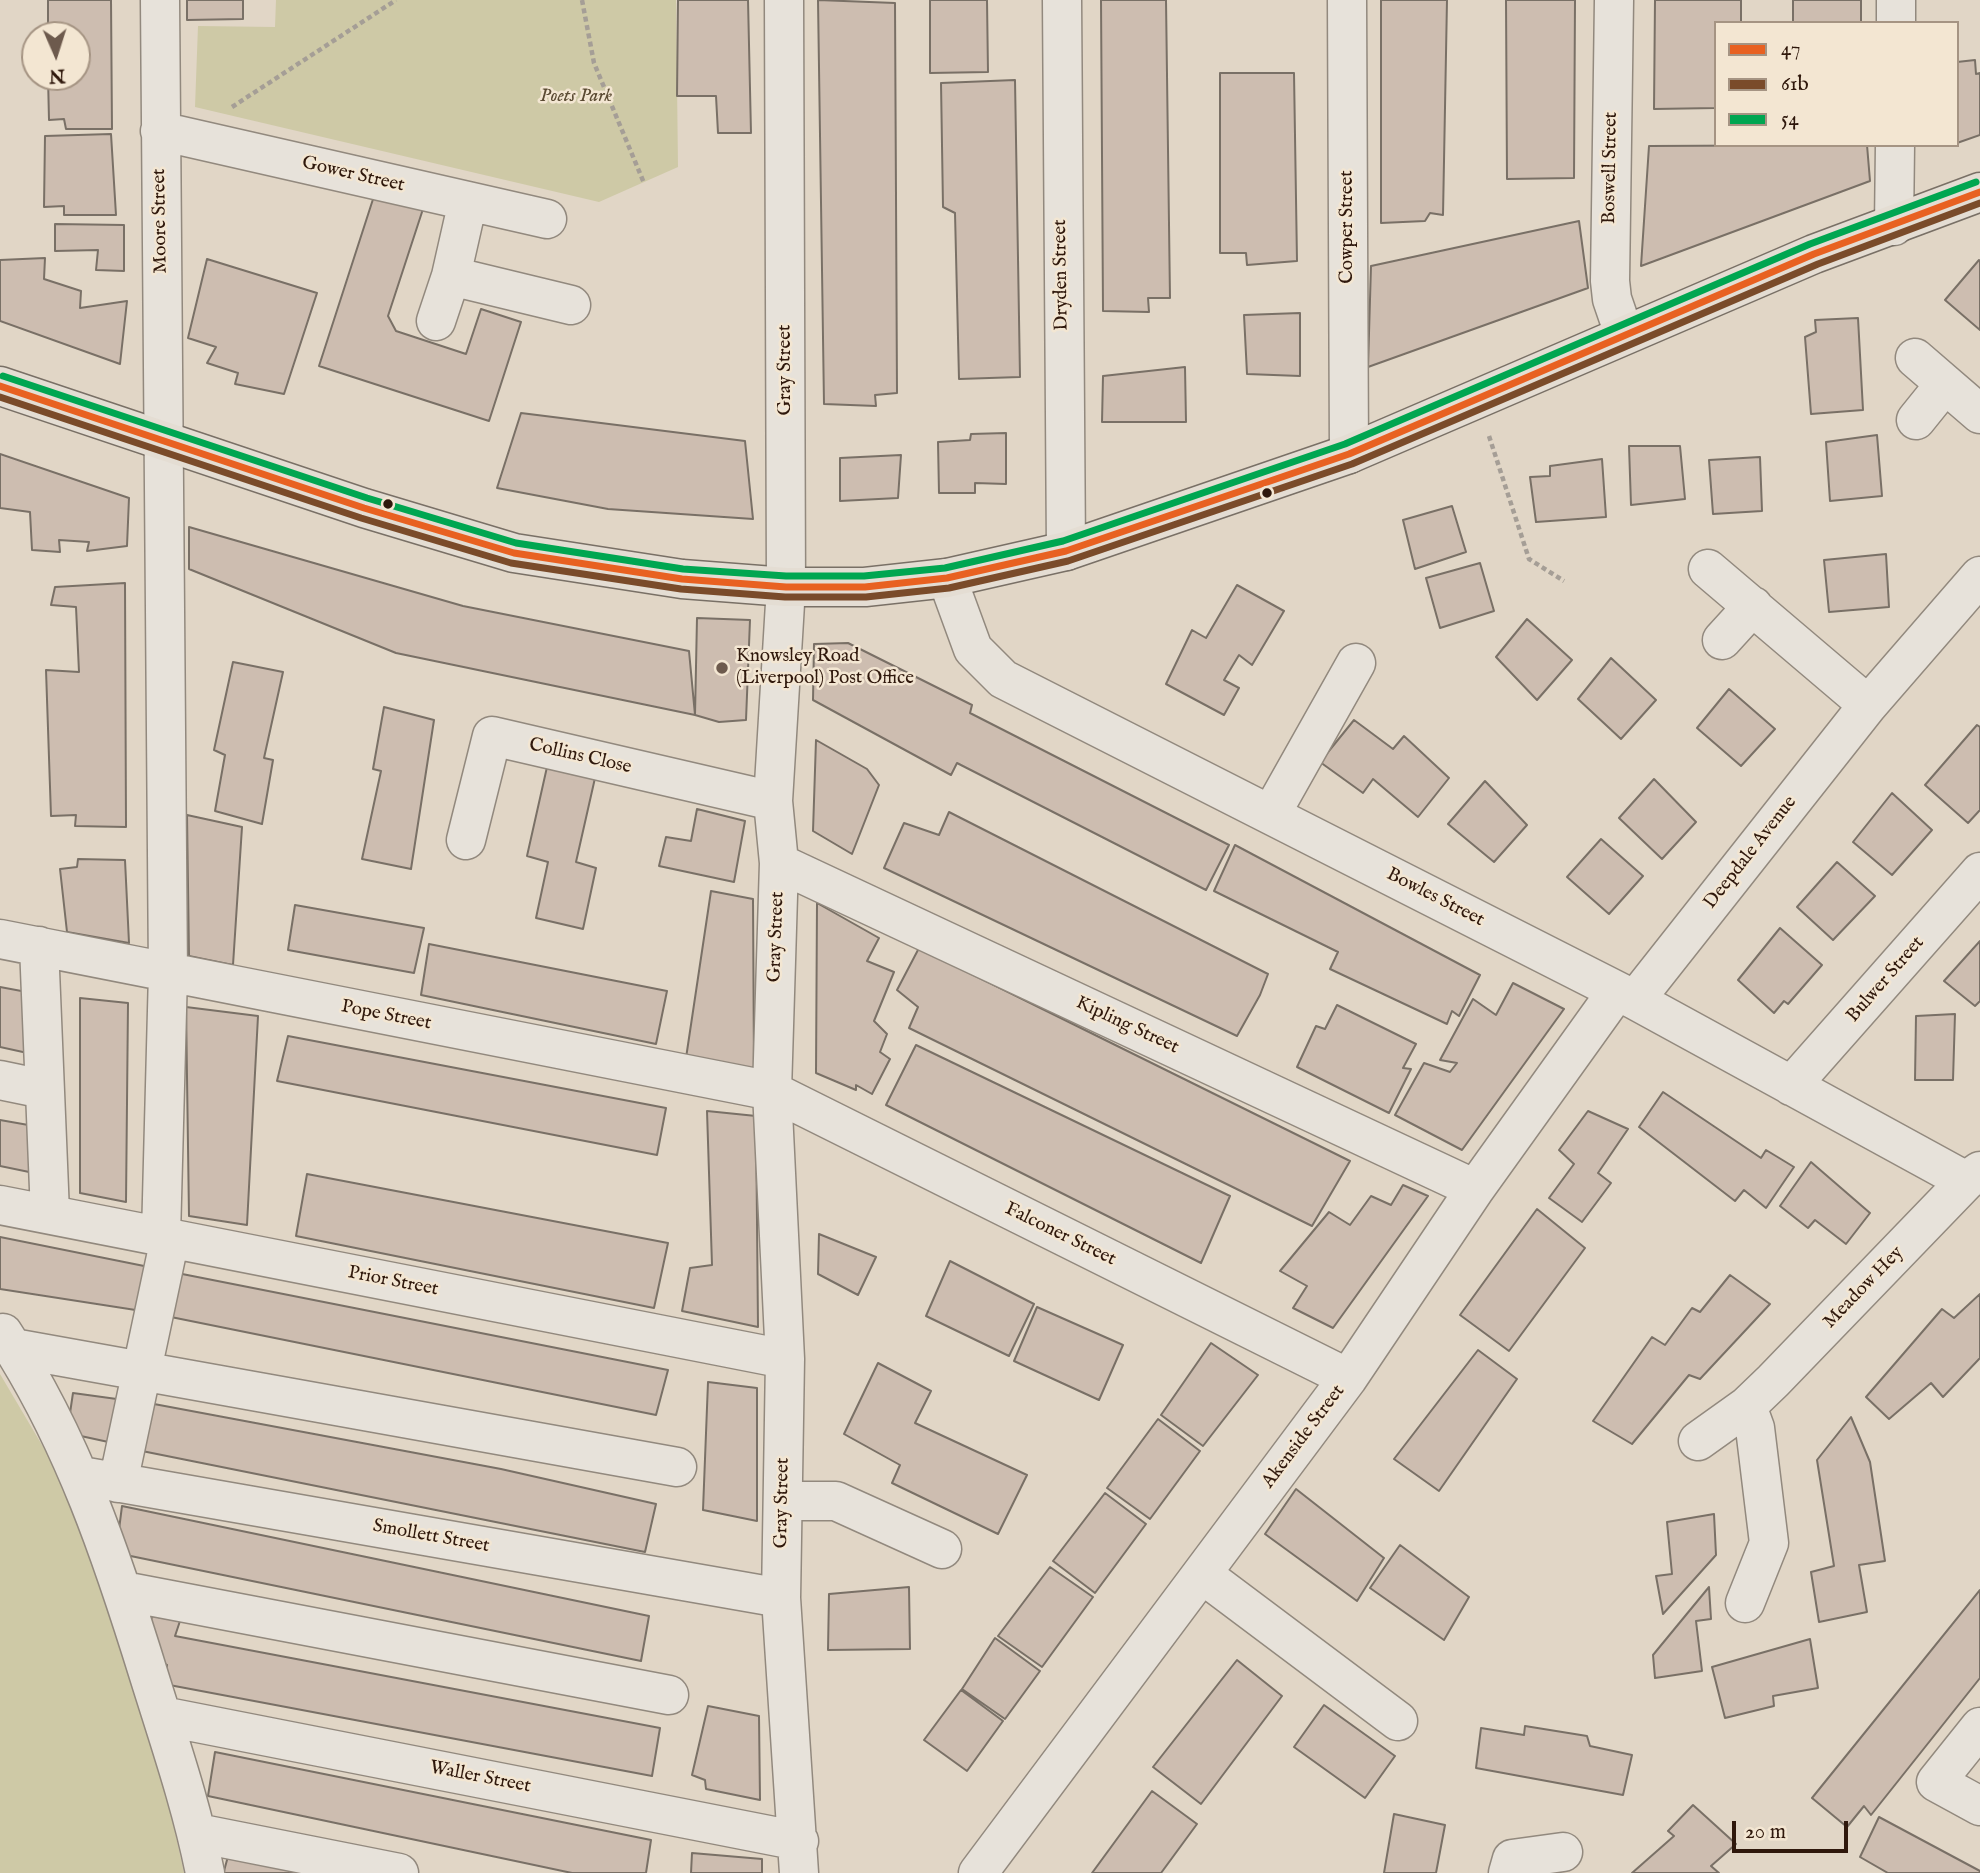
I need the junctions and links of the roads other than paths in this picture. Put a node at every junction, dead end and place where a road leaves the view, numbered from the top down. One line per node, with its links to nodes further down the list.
1 (160, 0): 8 (street, Moore Street)
2 (784, 0): 29 (street, Gray Street)
3 (1062, 0): 25 (street, Dryden Street)
4 (1347, 0): 24 (street, Cowper Street)
5 (1614, 0): 17 (street, Boswell Street)
6 (1896, 0): 7 (street)
7 (1896, 21)
8 (160, 131): 11 (street, Gower Street); 23 (street, Moore Street)
9 (1895, 147): 13 (street)
10 (1980, 192): 13 (main road)
11 (468, 201): 12 (street, Gower Street); 14 (street)
12 (547, 219)
13 (1894, 226): 17 (main road)
14 (452, 275): 15 (street); 16 (street)
15 (571, 305)
16 (436, 321)
17 (1624, 334): 24 (main road)
18 (1915, 358): 19 (street)
19 (1945, 384): 21 (street); 22 (street)
20 (0, 386): 23 (main road)
21 (1980, 414)
22 (1916, 420)
23 (163, 442): 29 (main road); 41 (street, Moore Street)
24 (1349, 454): 25 (main road)
25 (1066, 551): 28 (main road)
26 (1708, 569): 30 (street)
27 (1980, 576): 33 (street, Deepdale Avenue)
28 (947, 578): 29 (main road); 35 (street, Bowles Street)
29 (786, 587): 34 (street, Gray Street)
30 (1753, 606): 31 (street); 33 (street)
31 (1722, 640)
32 (1356, 663): 35 (street)
33 (1868, 705): 42 (street, Deepdale Avenue)
34 (773, 801): 36 (street, Collins Close); 37 (street, Gray Street)
35 (1270, 814): 42 (street, Bowles Street)
36 (467, 840)
37 (779, 863): 46 (street, Gray Street); 48 (street, Kipling Street)
38 (1980, 872): 44 (street, Bulwer Street)
39 (0, 939): 40 (street, Pope Street)
40 (39, 946): 41 (street, Pope Street); 45 (street)
41 (168, 973): 46 (street, Pope Street); 51 (street, Moore Street)
42 (1626, 995): 44 (street, Bowles Street); 48 (street, Akenside Street)
43 (0, 1080): 45 (street)
44 (1791, 1086): 47 (street, Bowles Street)
45 (43, 1088): 50 (street)
46 (772, 1091): 53 (street, Gray Street); 55 (street, Falconer Street)
47 (1973, 1176): 56 (street, Meadow Hey)
48 (1475, 1189): 55 (street, Akenside Street)
49 (0, 1205): 50 (street, Prior Street)
50 (50, 1213): 51 (street, Prior Street)
51 (165, 1237): 53 (street, Prior Street); 54 (street, Moore Street)
52 (7, 1338): 54 (street); 59 (street)
53 (785, 1359): 61 (street, Gray Street)
54 (141, 1371): 58 (street); 60 (street, Moore Street)
55 (1348, 1378): 63 (street, Akenside Street)
56 (1747, 1406): 57 (street, Meadow Hey); 66 (street)
57 (1698, 1441)
58 (677, 1468)
59 (81, 1476): 60 (street, Smollett Street); 64 (street)
60 (118, 1483): 65 (street, Smollett Street)
61 (783, 1501): 62 (street); 65 (street, Gray Street)
62 (942, 1549)
63 (1202, 1574): 69 (street); 77 (street, Akenside Street)
64 (123, 1591): 67 (street); 68 (street)
65 (781, 1598): 74 (street, Gray Street)
66 (1745, 1603)
67 (669, 1695)
68 (162, 1716): 72 (street); 74 (street, Waller Street)
69 (1398, 1721)
70 (1980, 1727): 71 (street)
71 (1980, 1806)
72 (197, 1833): 75 (street); 76 (street)
73 (1563, 1852): 78 (street)
74 (799, 1857)
75 (205, 1873)
76 (399, 1873)
77 (978, 1873)
78 (1508, 1873)

